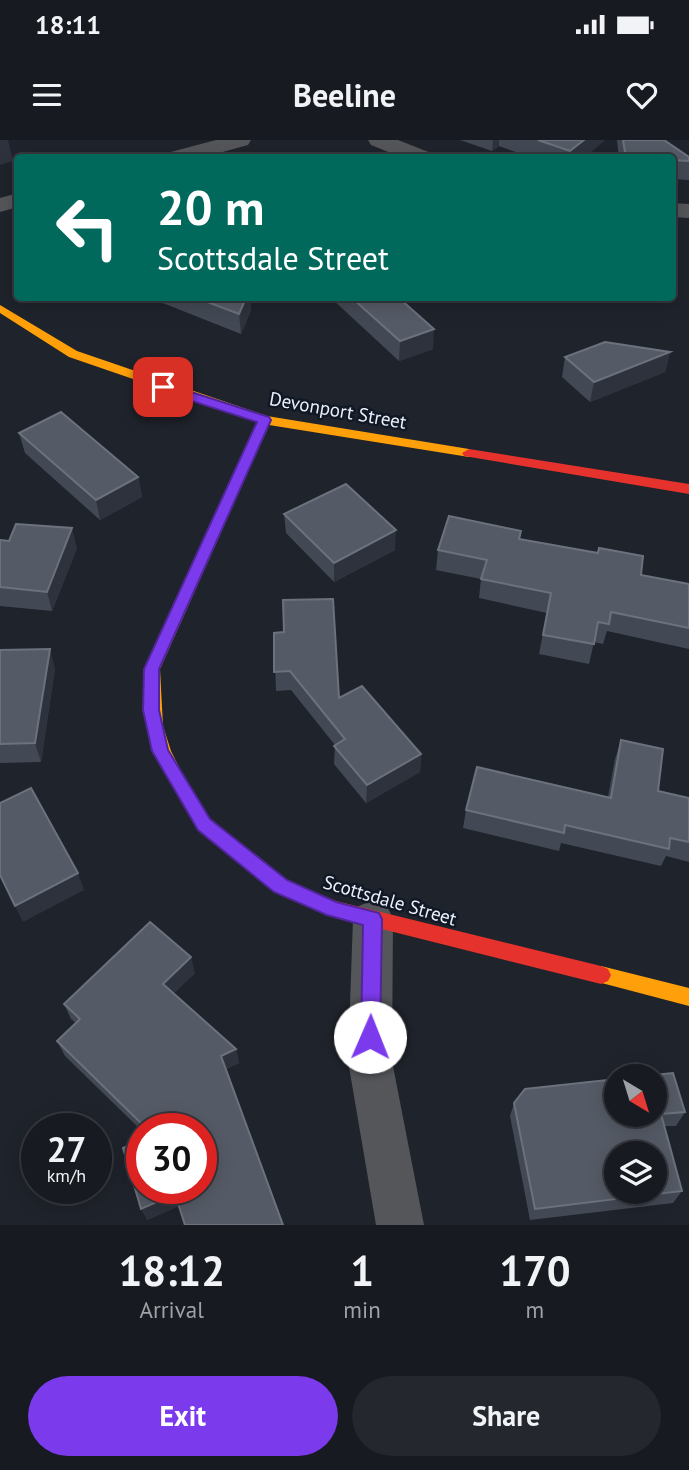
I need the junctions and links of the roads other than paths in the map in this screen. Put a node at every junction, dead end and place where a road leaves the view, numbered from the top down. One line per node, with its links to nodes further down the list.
1 (240, 140): 3 (street)
2 (379, 140): 4 (street)
3 (189, 154)
4 (414, 154)
5 (0, 308): 6 (street, Devonport Street)
6 (265, 420): 7 (street, Devonport Street); 8 (street, Scottsdale Street)
7 (689, 489)
8 (373, 919): 9 (street, Scottsdale Street); 10 (street)
9 (689, 997)
10 (400, 1225)

